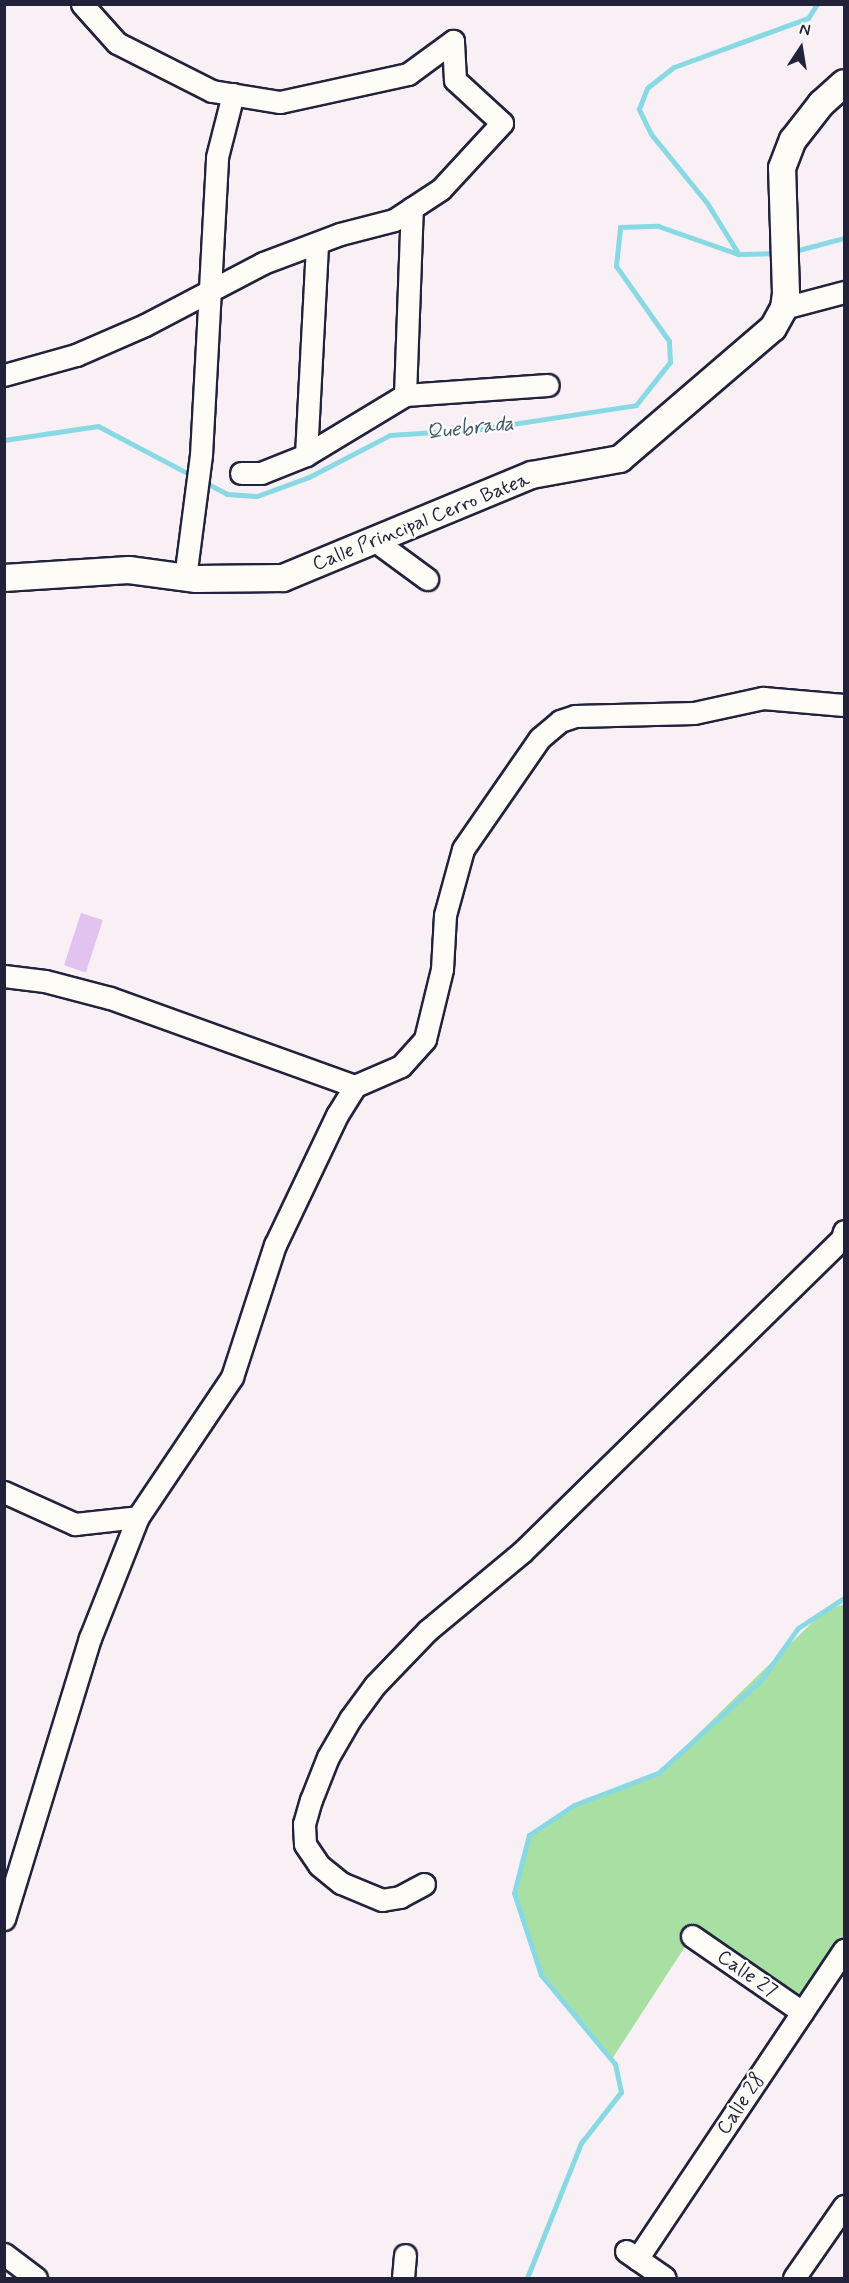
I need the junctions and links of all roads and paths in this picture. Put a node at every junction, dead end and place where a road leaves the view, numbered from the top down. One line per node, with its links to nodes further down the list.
1 (82, 4): 3 (street)
2 (844, 83): 8 (street)
3 (233, 94): 4 (street); 6 (street)
4 (412, 208): 5 (street); 11 (street)
5 (317, 243): 6 (street); 12 (street)
6 (210, 287): 9 (street); 16 (street)
7 (844, 292): 8 (street)
8 (785, 301): 14 (street, Calle Principal Cerro Batea)
9 (4, 375)
10 (548, 385): 11 (street)
11 (405, 395): 12 (street)
12 (306, 455): 13 (street)
13 (241, 472)
14 (374, 540): 16 (street, Calle Principal Cerro Batea); 17 (street)
15 (4, 578): 16 (street, Calle Principal Cerro Batea)
16 (185, 578)
17 (428, 579)
18 (844, 705): 20 (street)
19 (4, 976): 20 (street)
20 (354, 1086): 23 (street)
21 (844, 1231): 24 (street)
22 (4, 1492): 23 (street)
23 (138, 1517): 25 (street)
24 (423, 1884)
25 (4, 1919)
26 (692, 1936): 28 (street, Calle 27)
27 (844, 1950): 28 (street, Calle 28)
28 (802, 2012): 34 (street, Calle 28)
29 (844, 2206): 35 (street)
30 (4, 2254): 32 (street)
31 (405, 2255): 33 (street)
32 (36, 2278)
33 (403, 2278)
34 (665, 2278)
35 (794, 2278)

